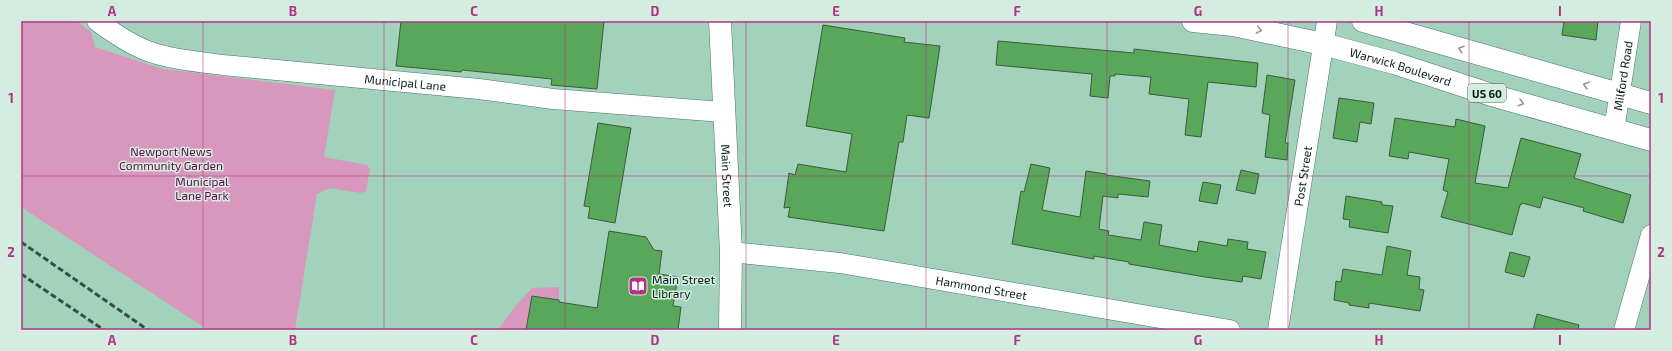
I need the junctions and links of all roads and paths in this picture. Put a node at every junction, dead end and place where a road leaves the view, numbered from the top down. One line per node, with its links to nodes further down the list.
1 (97, 21): 10 (street, Municipal Lane)
2 (720, 21): 10 (main road, Main Street)
3 (1193, 21): 7 (main road, Warwick Boulevard / US 60, one-way to 7)
4 (1327, 21): 7 (street, Post Street)
5 (1363, 21): 8 (main road, one-way to 5)
6 (1631, 21): 8 (street, Milford Road)
7 (1323, 44): 11 (main road, Warwick Boulevard / US 60, one-way to 11); 17 (street, Post Street)
8 (1620, 95): 9 (main road); 11 (street, Milford Road)
9 (1651, 103)
10 (723, 112): 14 (main road, Main Street)
11 (1614, 130): 12 (main road, Warwick Boulevard / US 60)
12 (1651, 140)
13 (1651, 236): 18 (street)
14 (731, 252): 15 (main road, Main Street); 16 (street, Hammond Street)
15 (730, 330)
16 (1230, 330)
17 (1278, 330)
18 (1624, 330)

